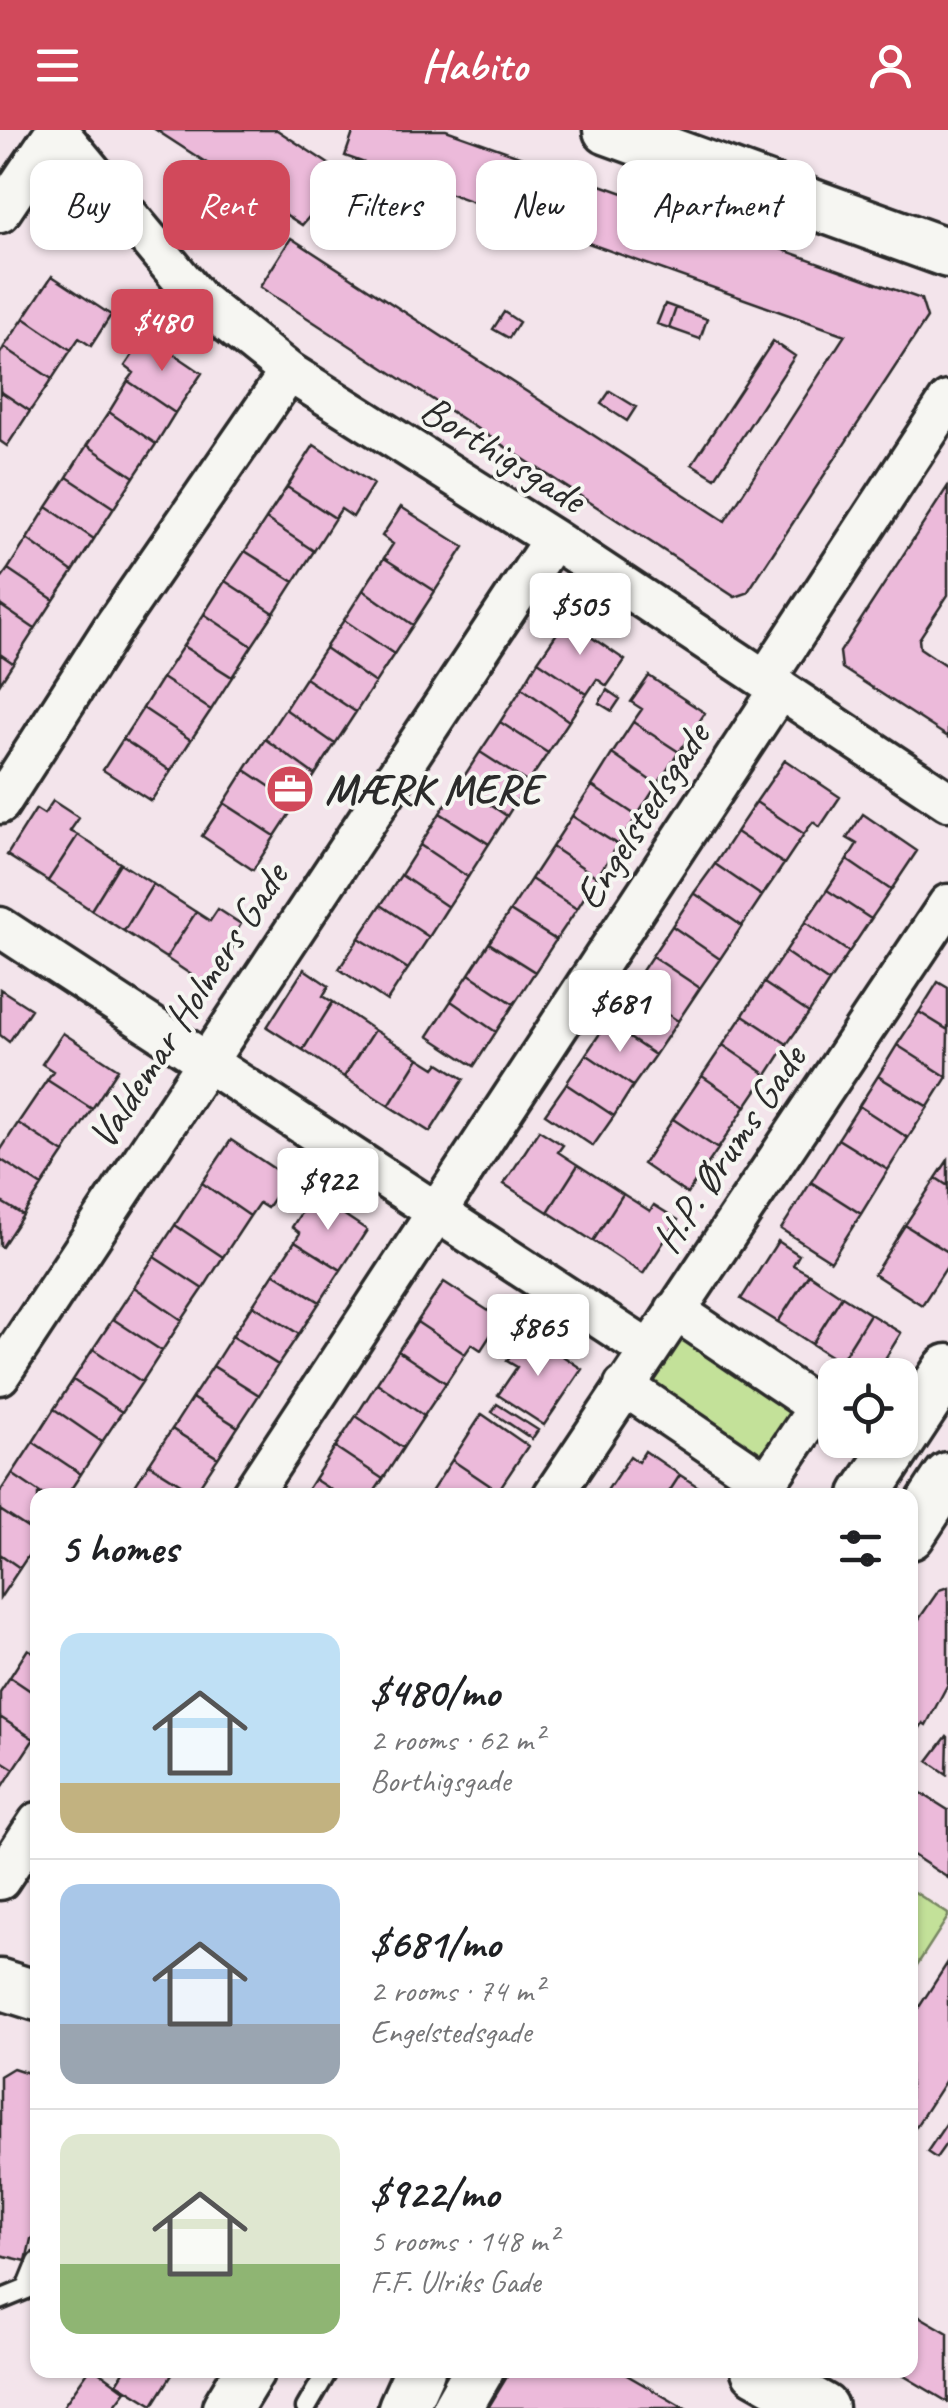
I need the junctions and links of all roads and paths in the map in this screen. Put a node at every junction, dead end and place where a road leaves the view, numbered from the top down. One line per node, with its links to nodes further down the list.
1 (56, 130): 3 (street); 5 (street, Borthigsgade)
2 (626, 133): 4 (street)
3 (0, 213)
4 (948, 253)
5 (289, 372): 7 (street, Borthigsgade); 10 (street)
6 (948, 401): 8 (street, Engelstedsgade)
7 (553, 539): 8 (street, Borthigsgade); 13 (street, Valdemar Holmers Gade)
8 (773, 684): 9 (street, Borthigsgade); 14 (street, Engelstedsgade)
9 (948, 801)
10 (0, 804)
11 (948, 904): 15 (street, H.P. Ørums Gade)
12 (0, 927): 13 (street)
13 (204, 1061): 14 (street); 18 (street, Valdemar Holmers Gade)
14 (436, 1211): 16 (street); 20 (street, Engelstedsgade)
15 (675, 1310): 16 (street, H.P. Ørums Gade); 19 (street)
16 (648, 1350): 19 (street, H.P. Ørums Gade)
17 (948, 1369): 22 (street)
18 (0, 1375)
19 (624, 1386): 21 (street, H.P. Ørums Gade)
20 (256, 1488)
21 (558, 1488)
22 (870, 1488)
23 (30, 1834): 24 (street)
24 (0, 1880)
25 (0, 1984): 26 (street)
26 (30, 1993)
27 (30, 2282): 28 (lane)
28 (0, 2300)
29 (245, 2378): 34 (street)
30 (323, 2378): 35 (lane)
31 (416, 2378): 36 (street)
32 (474, 2378): 37 (street)
33 (770, 2378): 38 (street)
34 (227, 2408)
35 (306, 2408)
36 (403, 2408)
37 (457, 2408)
38 (823, 2408)

